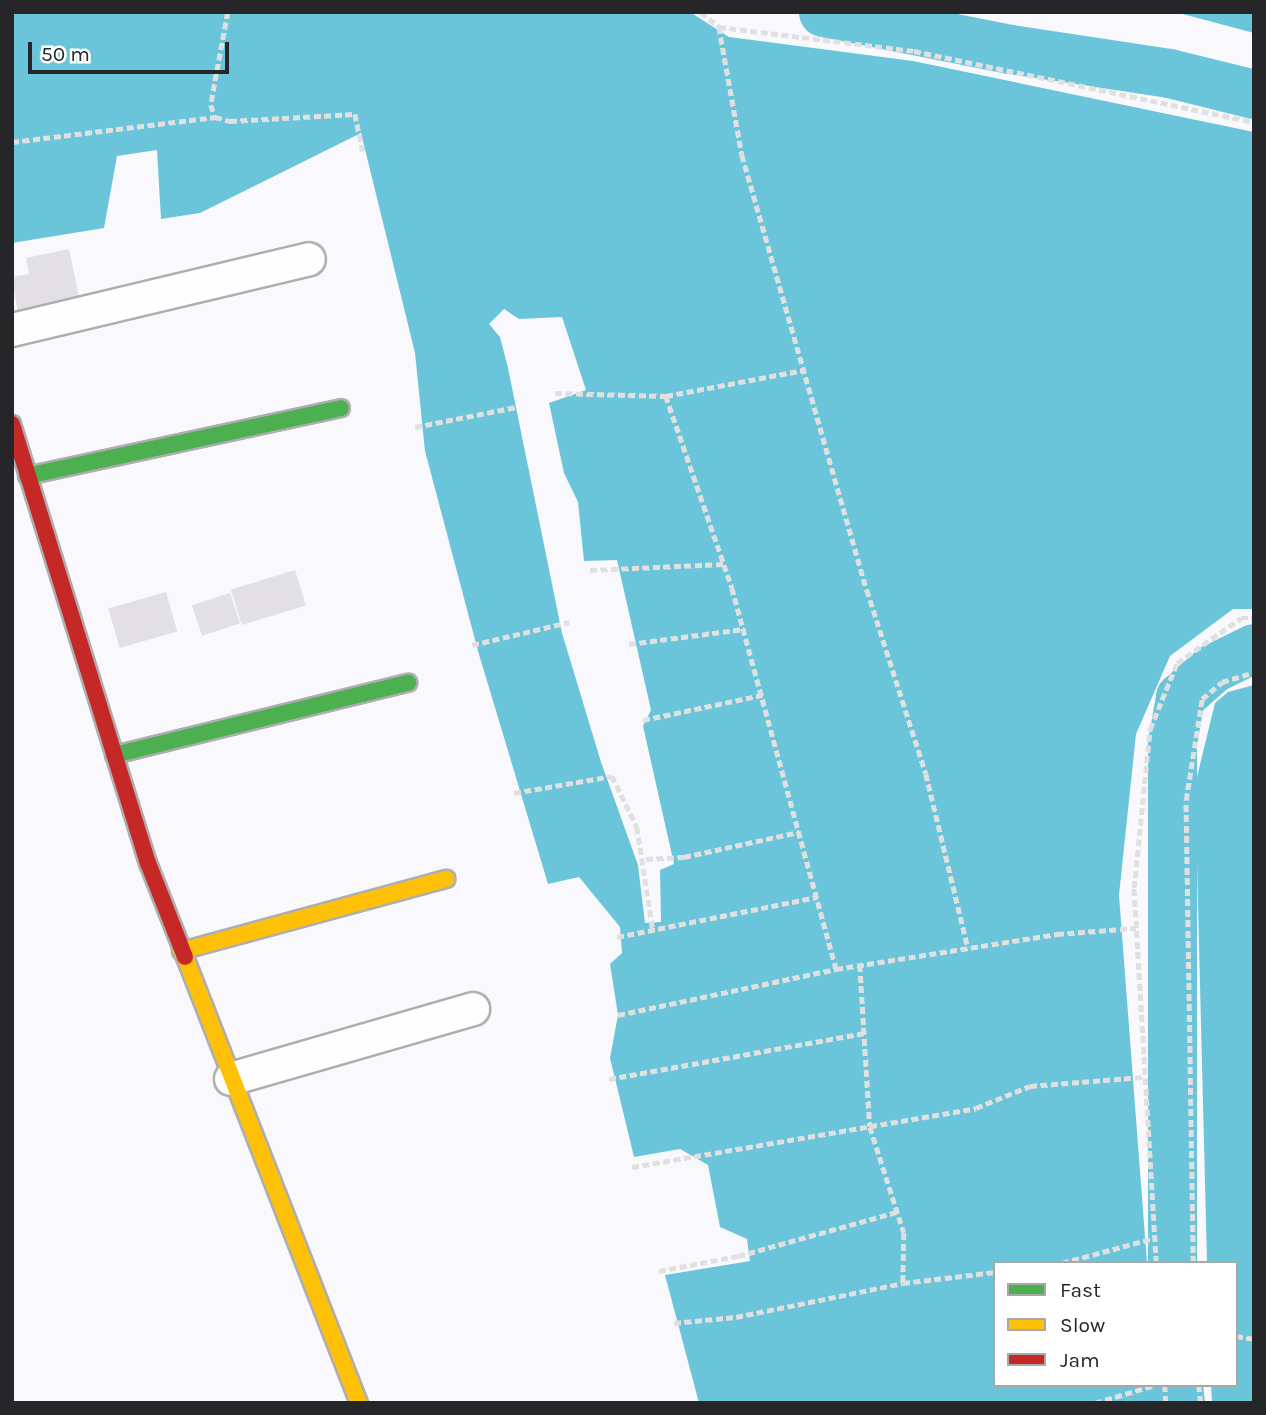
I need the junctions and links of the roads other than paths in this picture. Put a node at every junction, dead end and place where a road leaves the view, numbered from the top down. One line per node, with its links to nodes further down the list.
1 (309, 259): 2 (street)
2 (12, 330)
3 (341, 408): 5 (street)
4 (12, 424): 5 (street)
5 (27, 476): 7 (street)
6 (408, 683): 7 (street)
7 (114, 755): 9 (street)
8 (446, 879): 9 (street)
9 (181, 951): 11 (street)
10 (473, 1009): 11 (street)
11 (231, 1079): 12 (street)
12 (359, 1403)

